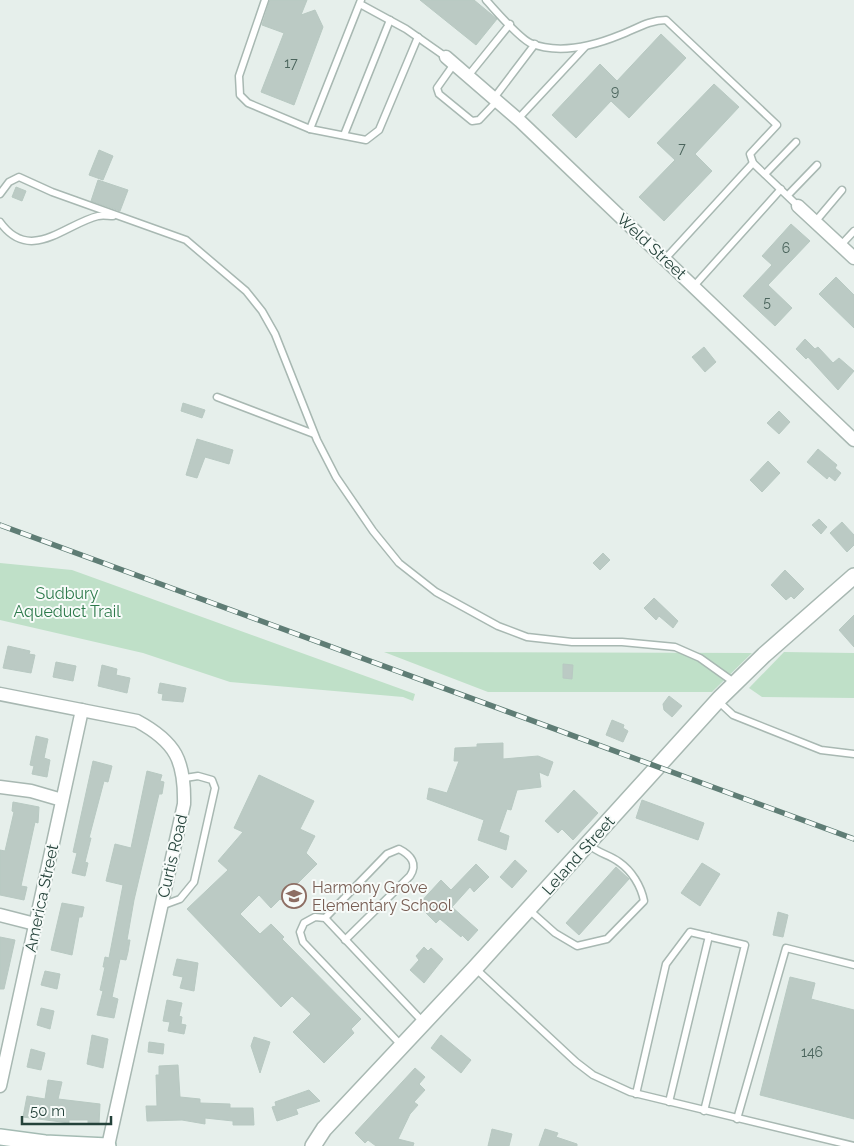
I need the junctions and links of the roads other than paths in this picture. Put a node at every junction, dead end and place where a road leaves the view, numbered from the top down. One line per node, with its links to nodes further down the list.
1 (265, 0): 13 (lane)
2 (486, 0): 5 (lane)
3 (361, 2): 4 (lane); 13 (lane)
4 (390, 20): 6 (lane); 14 (lane)
5 (510, 24): 7 (lane); 10 (lane)
6 (418, 37): 9 (lane); 14 (lane)
7 (535, 44): 8 (lane); 11 (lane)
8 (585, 47): 12 (lane); 16 (lane)
9 (450, 61): 10 (street, Weld Street); 11 (lane)
10 (468, 76): 11 (street, Weld Street)
11 (495, 100): 12 (street, Weld Street)
12 (518, 119): 30 (street, Weld Street)
13 (310, 129): 14 (lane)
14 (344, 136)
15 (796, 142): 18 (lane)
16 (753, 162): 18 (lane); 30 (lane)
17 (817, 165): 22 (lane)
18 (765, 174): 19 (lane)
19 (781, 189): 22 (lane); 31 (lane)
20 (842, 190): 26 (lane)
21 (0, 194): 24 (lane)
22 (788, 195): 23 (lane)
23 (798, 206): 26 (street)
24 (122, 217): 25 (lane); 33 (lane)
25 (0, 222)
26 (816, 222): 28 (street)
27 (854, 231): 28 (lane)
28 (841, 245): 29 (street)
29 (854, 258)
30 (665, 259): 31 (street, Weld Street)
31 (694, 286): 34 (street, Weld Street)
32 (217, 397): 33 (lane)
33 (314, 434): 36 (lane)
34 (854, 440)
35 (854, 576): 36 (street, Leland Street)
36 (735, 683): 38 (street, Leland Street)
37 (0, 694): 39 (street, Curtis Road)
38 (718, 701): 40 (lane); 44 (street, Leland Street)
39 (82, 710): 41 (street, Curtis Road); 43 (street, America Street)
40 (854, 754)
41 (185, 778): 45 (street, Curtis Road); 45 (lane)
42 (0, 786): 43 (street)
43 (62, 800): 49 (street, America Street)
44 (588, 844): 46 (street, Leland Street); 46 (lane)
45 (160, 907): 62 (street, Curtis Road)
46 (528, 909): 53 (street, Leland Street)
47 (0, 915): 49 (street)
48 (325, 918): 51 (lane); 51 (lane); 55 (lane)
49 (35, 924): 56 (street, America Street)
50 (709, 936): 57 (lane); 58 (lane); 59 (lane)
51 (345, 940): 54 (lane)
52 (854, 965): 60 (lane)
53 (475, 968): 54 (street, Leland Street); 57 (lane)
54 (424, 1023): 55 (street, Leland Street)
55 (402, 1046): 63 (street, Leland Street)
56 (0, 1086)
57 (636, 1094): 58 (lane)
58 (669, 1102): 59 (lane)
59 (704, 1111): 60 (lane)
60 (737, 1119): 64 (lane)
61 (0, 1137): 62 (street)
62 (108, 1146)
63 (313, 1146)
64 (854, 1146)

